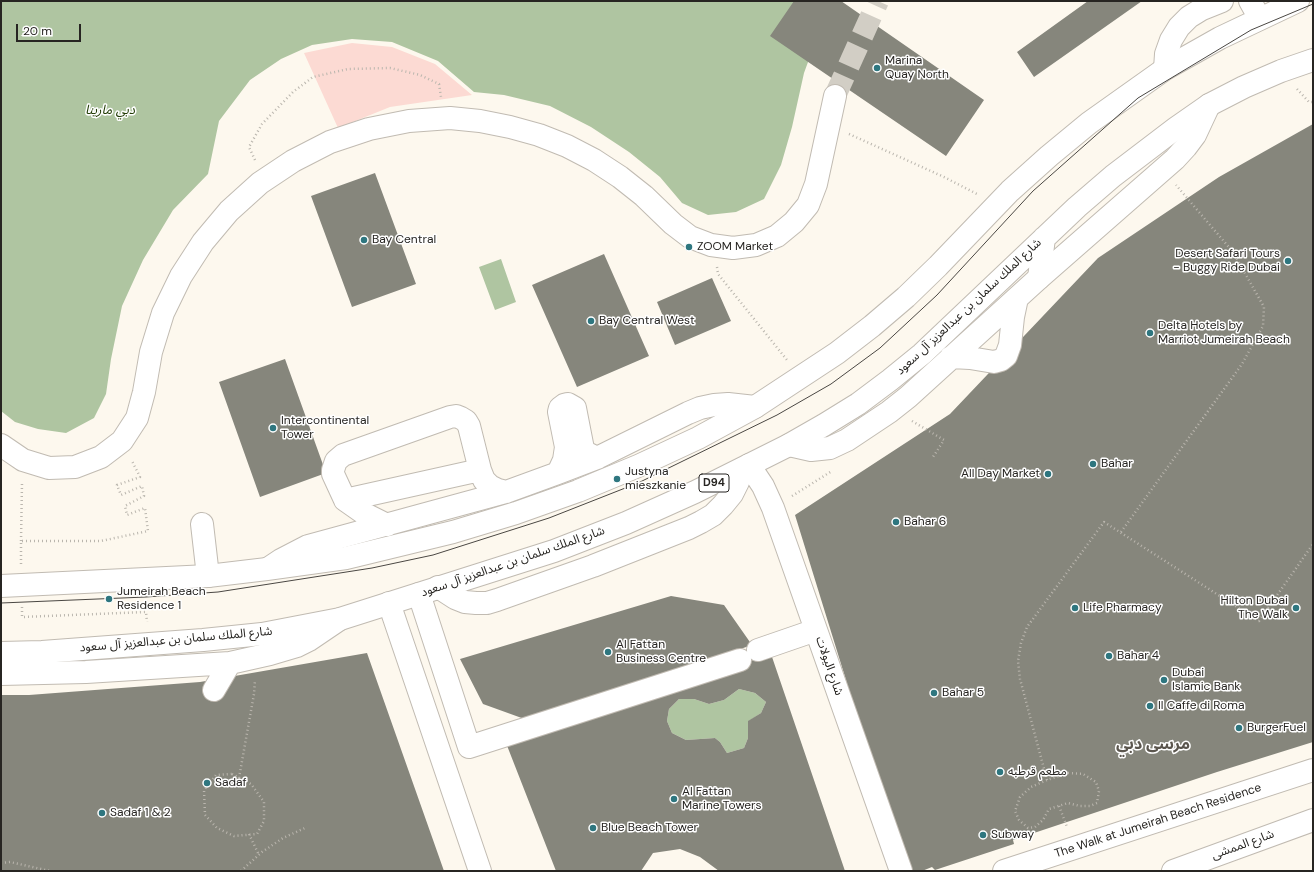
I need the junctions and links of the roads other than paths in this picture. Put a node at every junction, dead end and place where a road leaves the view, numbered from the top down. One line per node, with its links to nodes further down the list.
1 (1222, 1): 5 (main road)
2 (1298, 1): 3 (main road)
3 (1255, 10): 5 (main road)
4 (1313, 60): 7 (main road, شارع الملك سلمان بن عبدالعزيز آل سعود / D94)
5 (1165, 69): 12 (main road)
6 (835, 96): 14 (main road)
7 (1209, 106): 8 (main road, شارع الملك سلمان بن عبدالعزيز آل سعود / D94); 9 (main road)
8 (1044, 238): 9 (main road); 13 (main road, شارع الملك سلمان بن عبدالعزيز آل سعود / D94)
9 (1039, 278): 10 (main road)
10 (1017, 298): 11 (main road); 11 (main road)
11 (951, 357): 13 (main road)
12 (755, 406): 15 (main road); 24 (main road)
13 (789, 445): 16 (main road, شارع الملك سلمان بن عبدالعزيز آل سعود / D94)
14 (1, 446)
15 (597, 458): 18 (main road); 18 (main road)
16 (745, 467): 27 (main road, شارع الملك سلمان بن عبدالعزيز آل سعود / D94); 27 (main road); 30 (main road, شارع اليولات)
17 (480, 470): 19 (main road); 20 (main road); 20 (main road)
18 (558, 473): 19 (main road)
19 (506, 492): 22 (main road)
20 (345, 500): 22 (main road); 23 (main road)
21 (202, 524): 25 (main road)
22 (388, 525): 23 (main road)
23 (331, 540): 24 (main road)
24 (270, 568): 25 (main road)
25 (208, 576): 26 (main road)
26 (11, 586)
27 (428, 591): 28 (main road, شارع الملك سلمان بن عبدالعزيز آل سعود / D94); 30 (main road)
28 (390, 603): 29 (main road, شارع الملك سلمان بن عبدالعزيز آل سعود / D94); 37 (main road)
29 (340, 619): 31 (main road, شارع الملك سلمان بن عبدالعزيز آل سعود / D94); 32 (main road)
30 (816, 630): 38 (main road, شارع اليولات)
31 (1, 653)
32 (230, 663): 33 (main road); 34 (main road)
33 (1, 674)
34 (214, 690)
35 (1313, 770): 39 (main road, The Walk at Jumeirah Beach Residence)
36 (1313, 820): 40 (main road, شارع الممشى)
37 (480, 871)
38 (901, 871)
39 (1004, 871)
40 (1173, 871)

